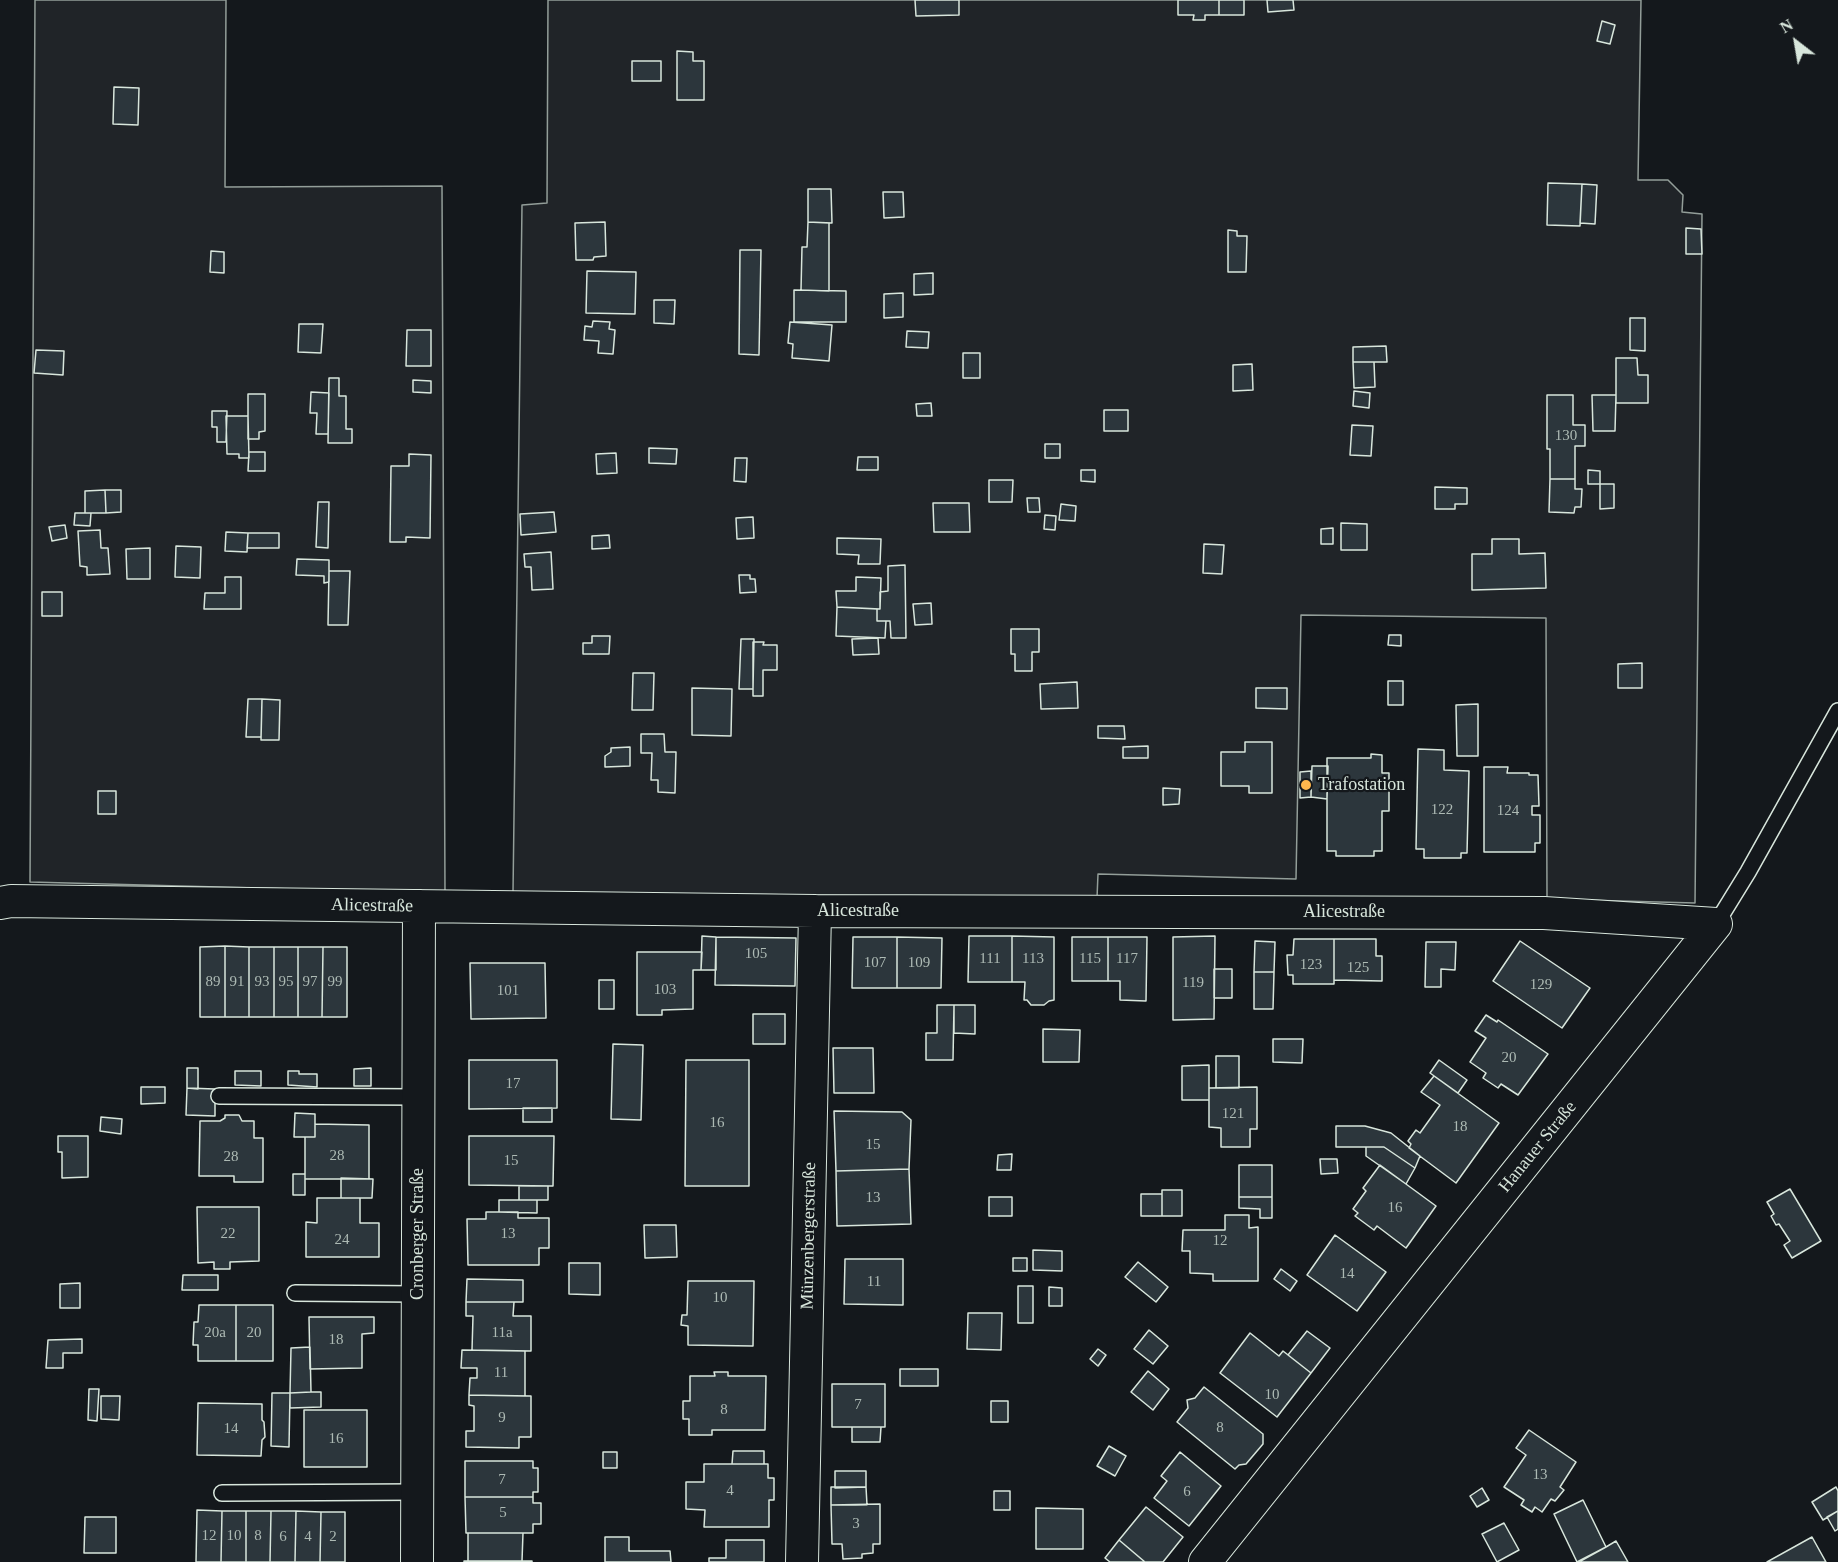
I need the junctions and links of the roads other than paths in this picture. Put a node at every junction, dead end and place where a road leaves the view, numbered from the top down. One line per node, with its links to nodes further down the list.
1 (1838, 711): 5 (lane, Hanauer Straße)
2 (0, 903): 3 (street, Alicestraße)
3 (419, 906): 4 (street, Alicestraße); 7 (street, Cronberger Straße)
4 (815, 910): 5 (street, Alicestraße); 13 (street, Münzenbergerstraße)
5 (1716, 924): 14 (street, Hanauer Straße)
6 (219, 1096): 7 (lane)
7 (419, 1097): 9 (street, Cronberger Straße)
8 (295, 1293): 9 (lane)
9 (418, 1294): 10 (street, Cronberger Straße)
10 (417, 1492): 11 (lane); 12 (street, Cronberger Straße)
11 (222, 1493)
12 (417, 1562)
13 (802, 1562)
14 (1205, 1562)

